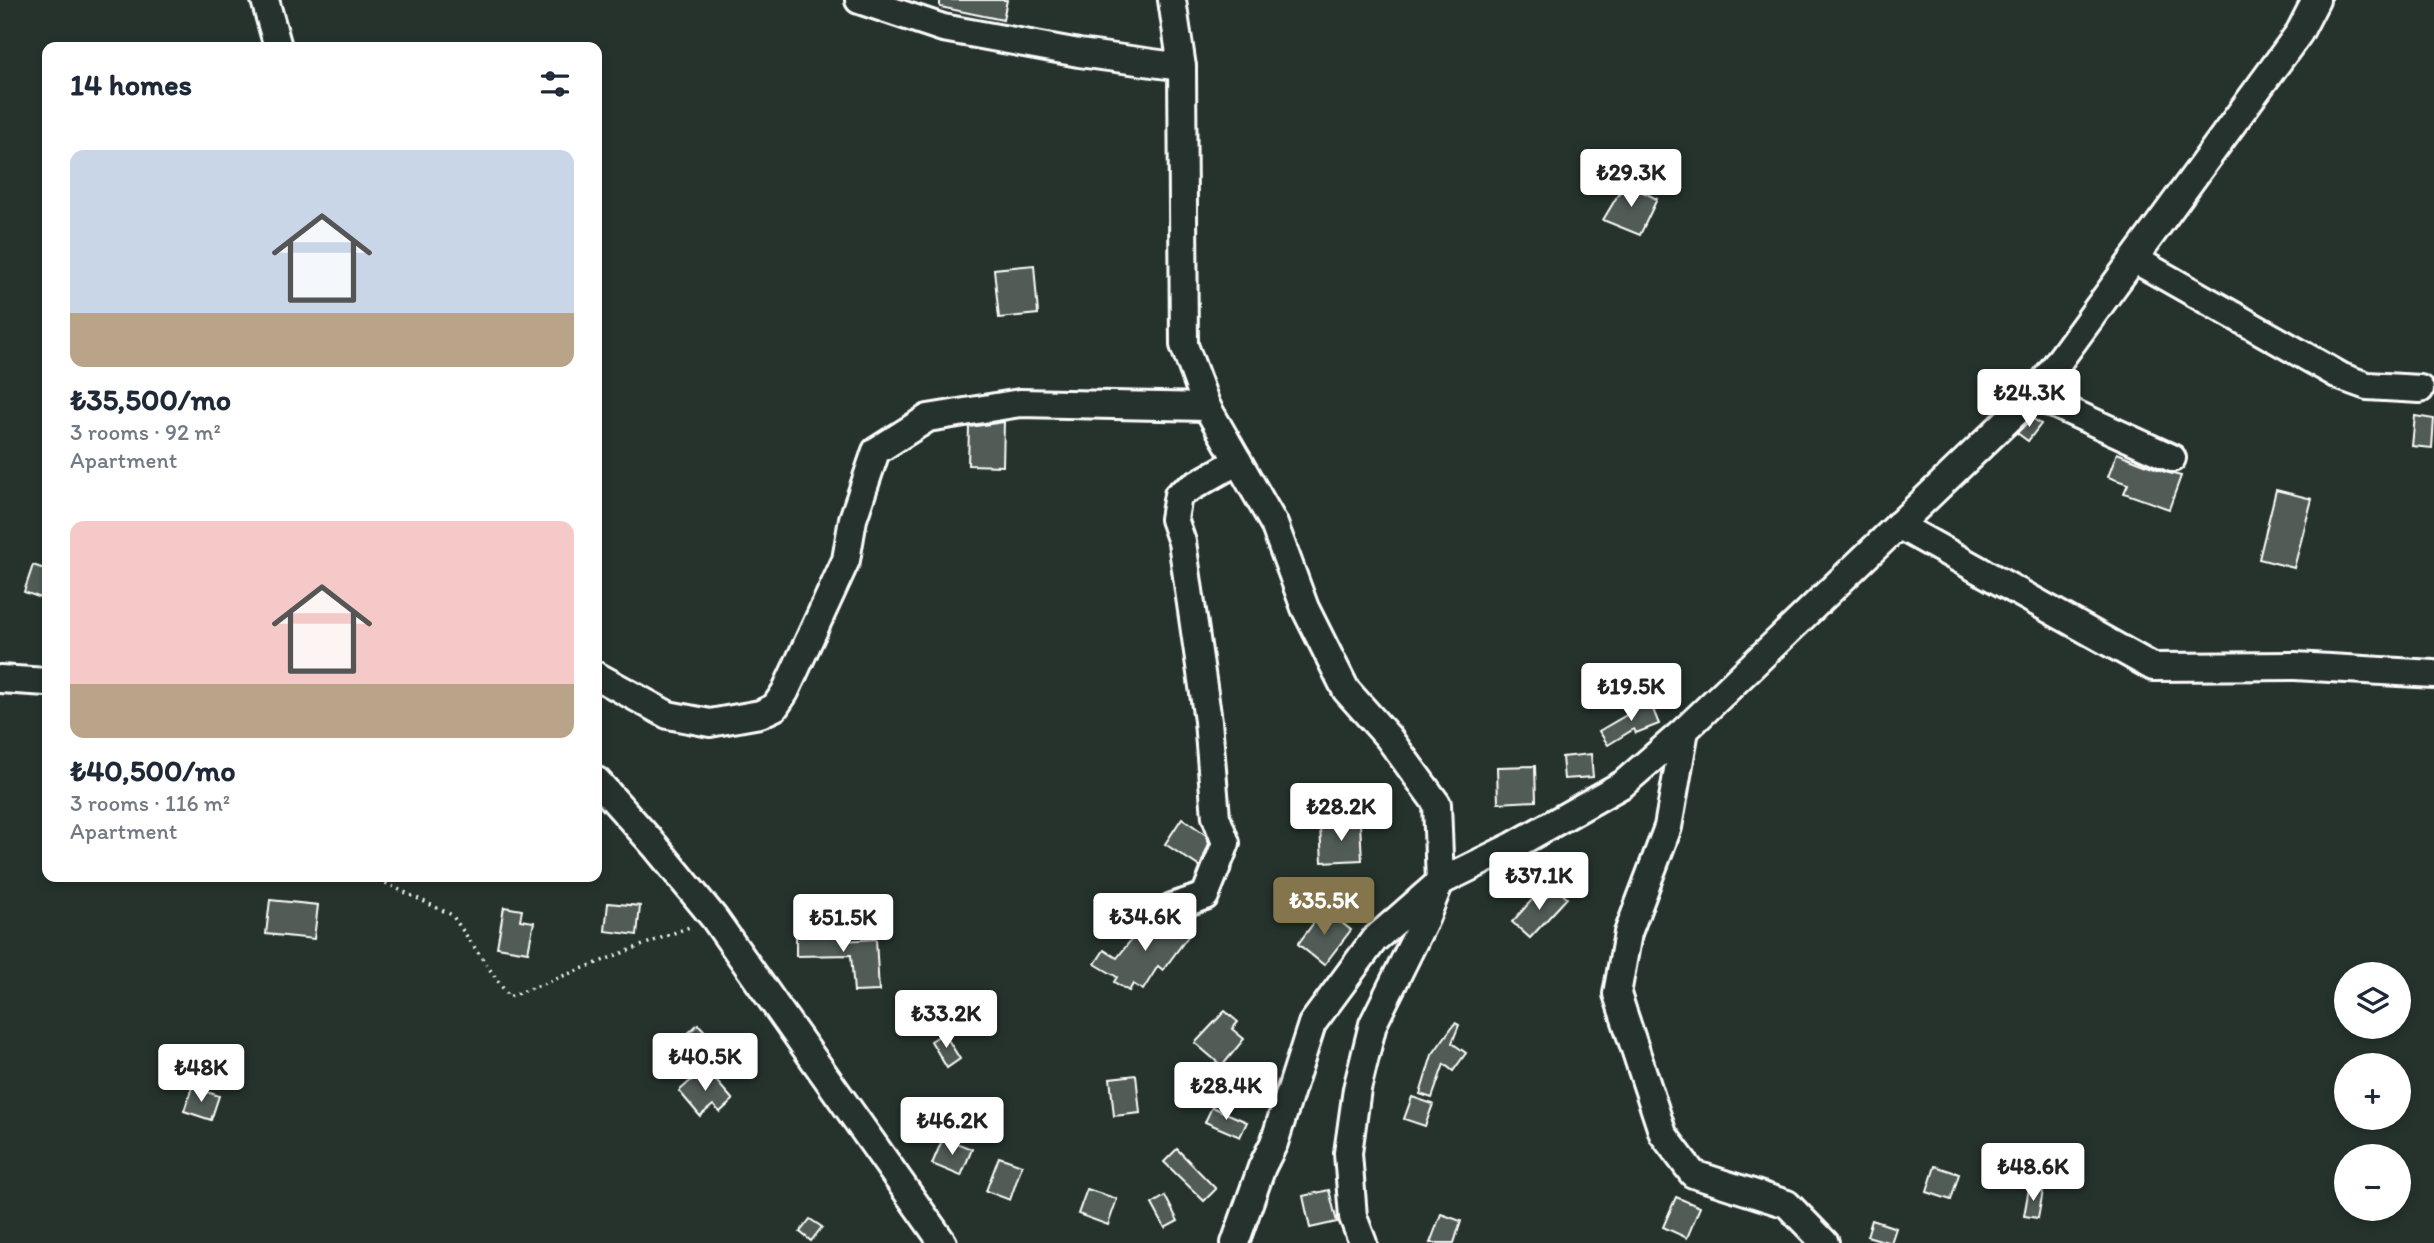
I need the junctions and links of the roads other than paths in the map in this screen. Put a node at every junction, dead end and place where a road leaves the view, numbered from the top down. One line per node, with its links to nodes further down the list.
1 (265, 0): 5 (street)
2 (859, 0): 6 (street)
3 (1172, 0): 6 (street)
4 (2316, 0): 7 (street)
5 (277, 42)
6 (1182, 67): 10 (street)
7 (2134, 259): 8 (street); 9 (street)
8 (2420, 389)
9 (2034, 395): 11 (street); 13 (street)
10 (1208, 407): 12 (street); 16 (street)
11 (2172, 458)
12 (1238, 461): 20 (street); 21 (street)
13 (1898, 525): 14 (street); 18 (street)
14 (2434, 674)
15 (0, 679): 17 (street)
16 (602, 679)
17 (42, 682)
18 (1685, 730): 20 (street); 25 (street)
19 (602, 787): 22 (street)
20 (1440, 882): 23 (street); 24 (street)
21 (1172, 907)
22 (943, 1243)
23 (1235, 1243)
24 (1363, 1243)
25 (1825, 1243)

